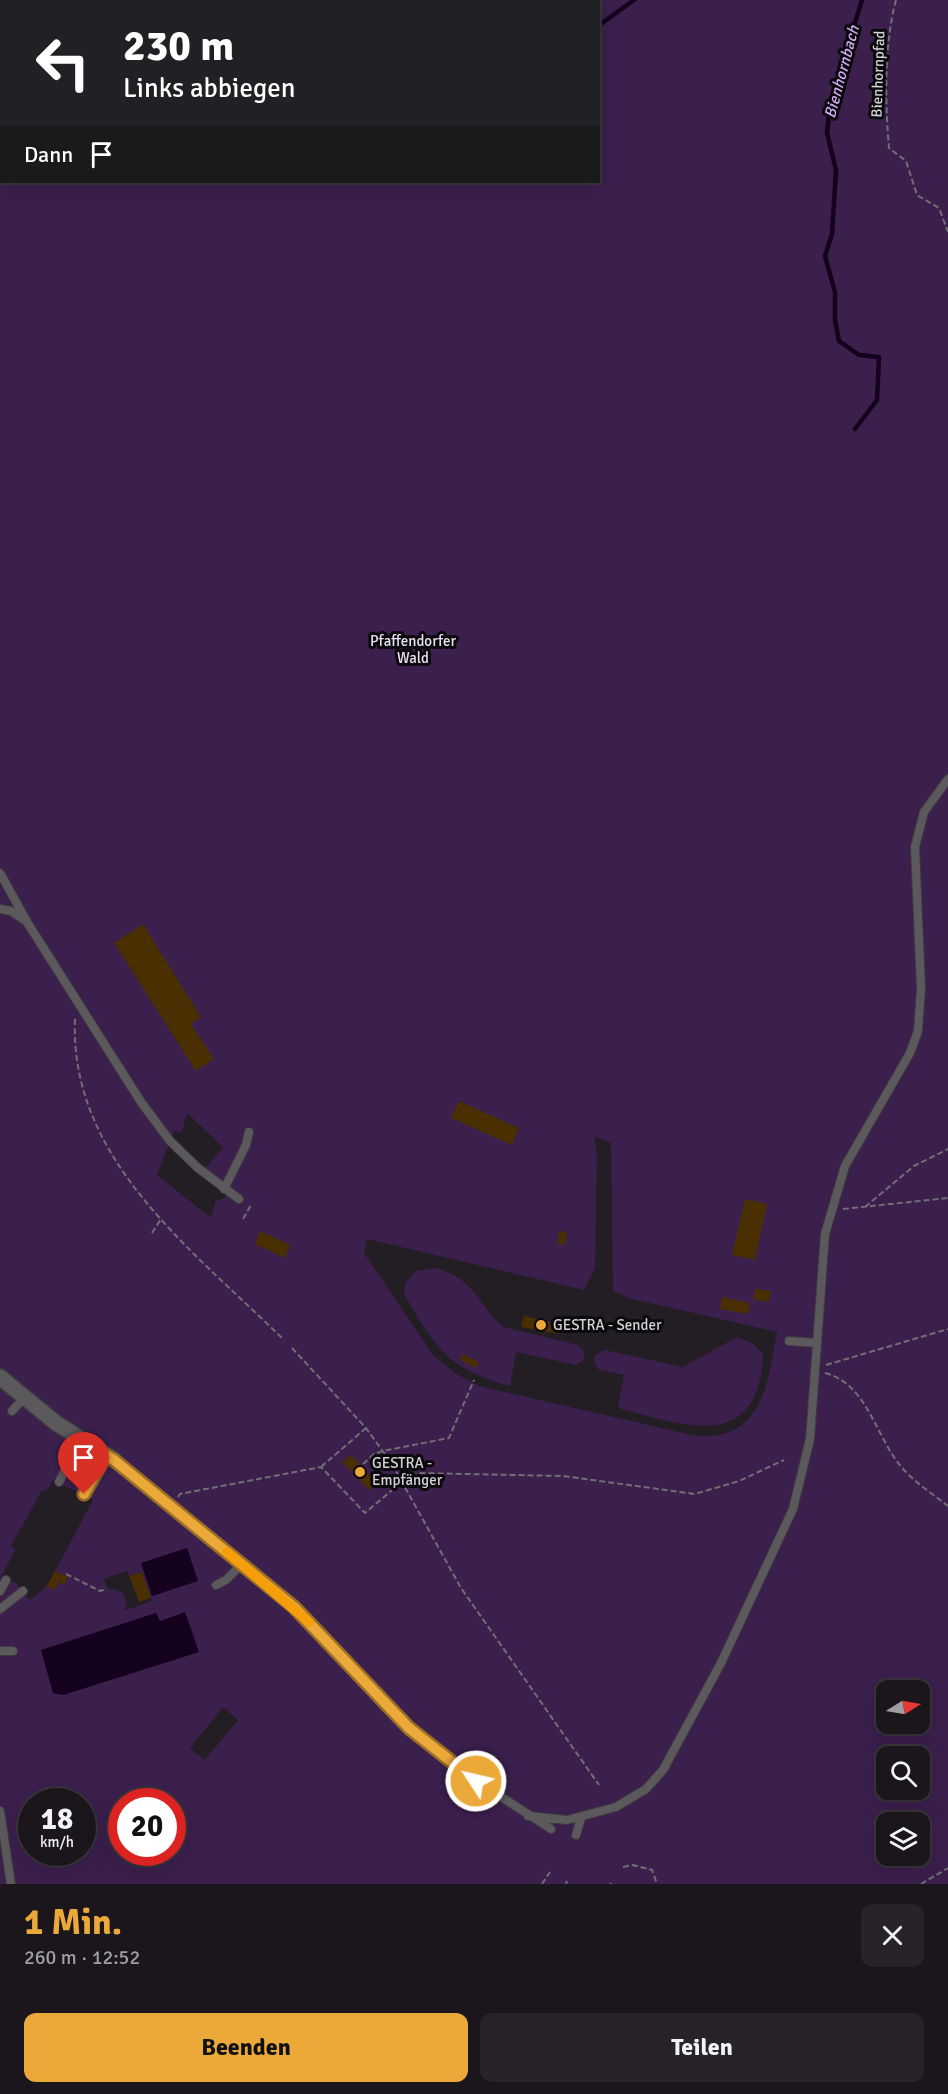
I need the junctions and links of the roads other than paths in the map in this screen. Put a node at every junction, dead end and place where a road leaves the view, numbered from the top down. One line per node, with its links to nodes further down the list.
1 (948, 779): 10 (lane)
2 (0, 873): 3 (lane)
3 (4, 883): 5 (lane)
4 (0, 909): 5 (lane)
5 (27, 922): 7 (lane)
6 (249, 1132): 7 (lane)
7 (224, 1189): 8 (lane)
8 (240, 1199)
9 (789, 1341): 10 (lane)
10 (817, 1343): 28 (lane)
11 (0, 1377): 12 (street)
12 (25, 1398): 13 (lane); 14 (street)
13 (12, 1411)
14 (80, 1440): 15 (street); 16 (lane)
15 (110, 1457): 17 (lane); 18 (lane)
16 (59, 1482)
17 (84, 1494)
18 (242, 1564): 20 (lane); 27 (lane)
19 (6, 1580): 21 (lane)
20 (216, 1585)
21 (0, 1591)
22 (23, 1591): 23 (lane)
23 (0, 1609)
24 (0, 1651): 25 (lane)
25 (13, 1652)
26 (0, 1811): 31 (lane)
27 (528, 1816): 28 (lane); 29 (lane)
28 (581, 1818): 30 (lane)
29 (551, 1829)
30 (576, 1835)
31 (11, 1884)

